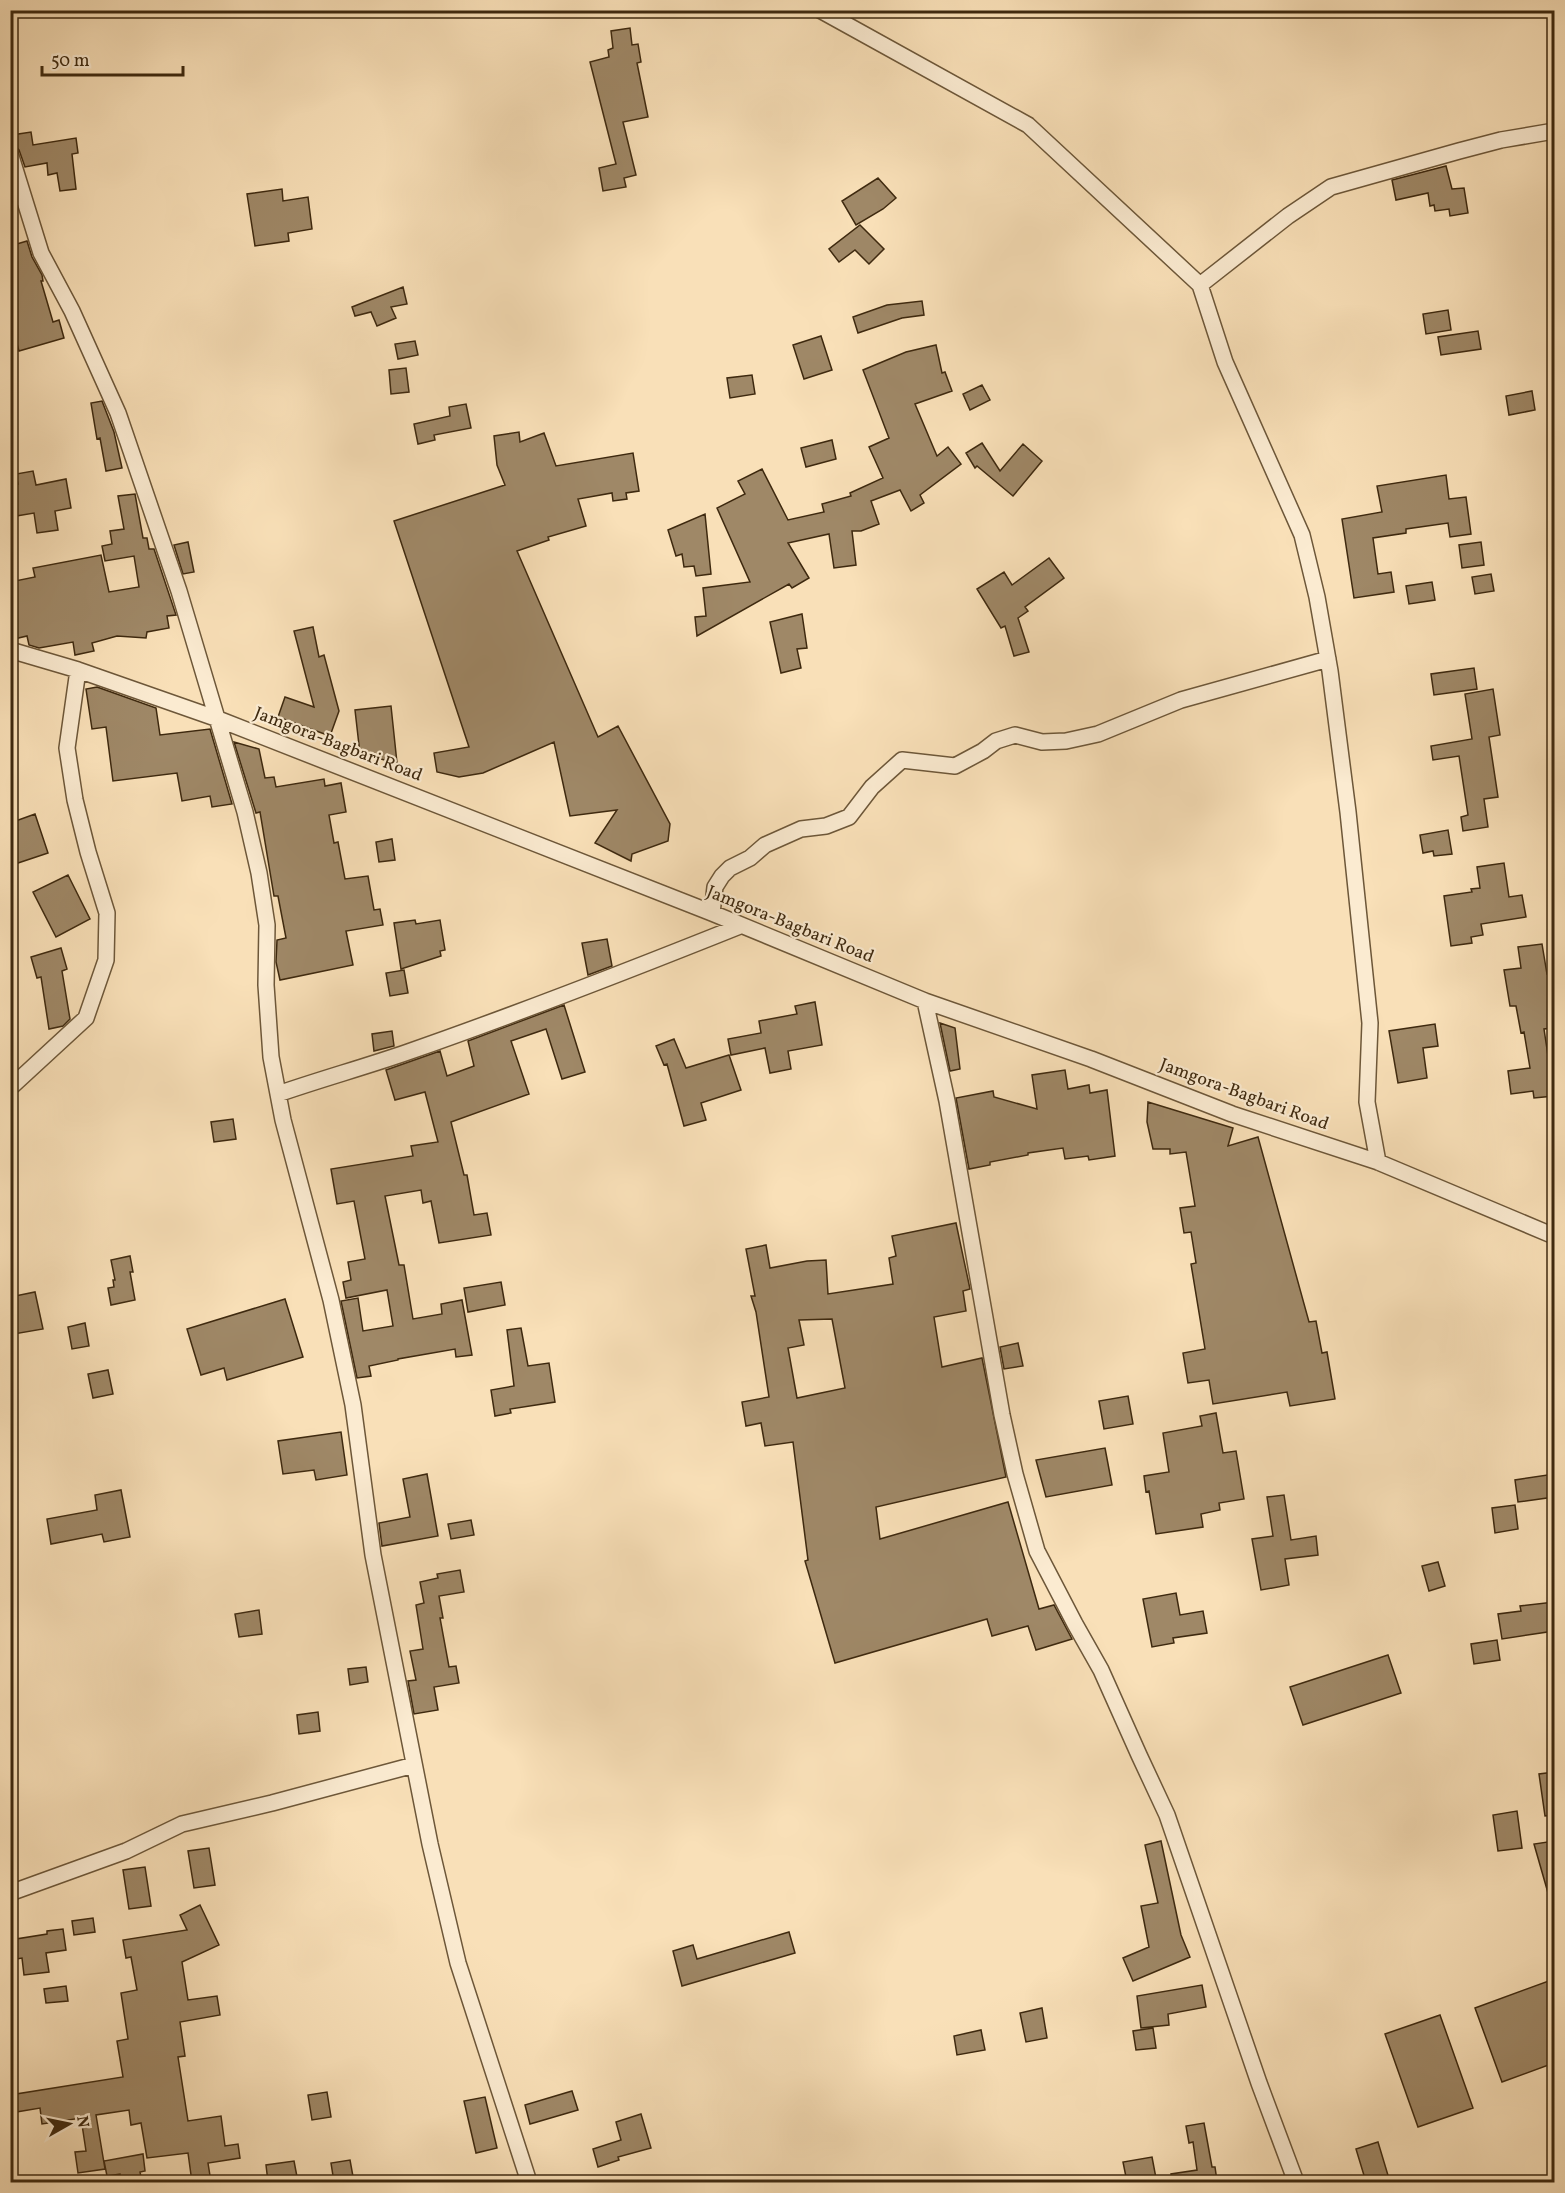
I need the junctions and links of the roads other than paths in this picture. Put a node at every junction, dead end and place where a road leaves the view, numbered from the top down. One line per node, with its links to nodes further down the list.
1 (820, 10): 4 (street)
2 (1554, 131): 4 (street)
3 (10, 153): 8 (street)
4 (1200, 285): 6 (street)
5 (10, 650): 7 (street, Jamgora-Bagbari Road)
6 (1328, 659): 9 (street); 14 (street)
7 (78, 670): 8 (street, Jamgora-Bagbari Road); 12 (street)
8 (218, 719): 9 (street, Jamgora-Bagbari Road); 13 (street)
9 (712, 913): 10 (street, Jamgora-Bagbari Road)
10 (740, 926): 11 (street, Jamgora-Bagbari Road); 13 (street)
11 (925, 1001): 14 (street, Jamgora-Bagbari Road); 19 (street)
12 (10, 1088)
13 (278, 1094): 16 (street)
14 (1378, 1162): 15 (street, Jamgora-Bagbari Road)
15 (1554, 1236)
16 (414, 1765): 17 (street); 18 (street)
17 (10, 1893)
18 (529, 2182)
19 (1296, 2182)

